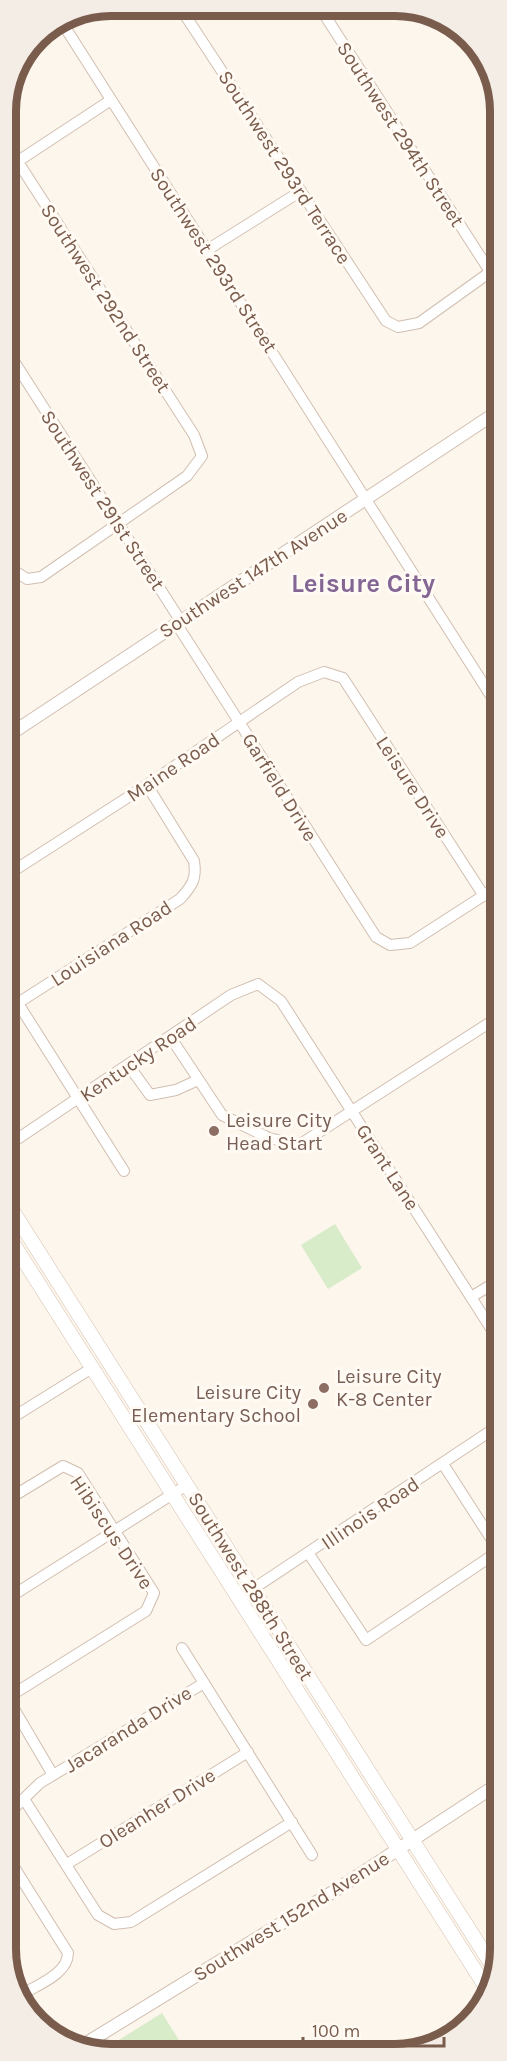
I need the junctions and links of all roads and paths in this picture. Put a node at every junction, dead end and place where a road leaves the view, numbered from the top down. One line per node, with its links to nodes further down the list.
1 (186, 17): 6 (street, Southwest 293rd Terrace)
2 (326, 17): 8 (street, Southwest 294th Street)
3 (66, 28): 4 (street, Southwest 293rd Street)
4 (111, 100): 5 (street); 7 (street, Southwest 293rd Street)
5 (18, 162): 13 (street, Southwest 292nd Street)
6 (301, 191): 7 (street); 9 (street, Southwest 293rd Terrace)
7 (207, 250): 12 (street, Southwest 293rd Street)
8 (490, 261)
9 (490, 272)
10 (17, 366): 13 (street, Southwest 291st Street)
11 (490, 417): 12 (street, Southwest 147th Avenue)
12 (366, 499): 15 (street, Southwest 147th Avenue); 17 (street, Southwest 293rd Street)
13 (119, 525): 14 (street); 15 (street, Southwest 291st Street)
14 (17, 572)
15 (178, 622): 19 (street, Garfield Drive); 20 (street, Southwest 147th Avenue)
16 (343, 678): 19 (street, Maine Road); 24 (street, Leisure Drive)
17 (488, 691): 18 (street, Southwest 293rd Street)
18 (490, 694)
19 (239, 722): 21 (street, Maine Road); 24 (street, Garfield Drive)
20 (17, 730)
21 (147, 785): 22 (street, Maine Road); 26 (street, Louisiana Road)
22 (17, 868)
23 (490, 892): 24 (street)
24 (484, 896)
25 (272, 992): 28 (street, Kentucky Road); 32 (street, Grant Lane)
26 (18, 1003): 31 (street)
27 (490, 1022): 32 (street)
28 (171, 1038): 29 (street, Kentucky Road); 30 (street)
29 (129, 1066): 30 (street); 31 (street, Kentucky Road)
30 (198, 1080): 32 (street)
31 (78, 1100): 33 (street, Kentucky Road); 34 (street)
32 (352, 1112): 38 (street, Grant Lane)
33 (16, 1140)
34 (124, 1171)
35 (16, 1217): 44 (main road, Southwest 288th Street)
36 (16, 1249): 40 (main road, Southwest 288th Street)
37 (490, 1286): 38 (street)
38 (471, 1297): 39 (street, Grant Lane)
39 (490, 1327)
40 (92, 1368): 41 (street); 46 (main road, Southwest 288th Street)
41 (16, 1415)
42 (490, 1432): 43 (street, Illinois Road)
43 (443, 1464): 48 (street); 49 (street, Illinois Road)
44 (187, 1485): 46 (street); 51 (main road, Southwest 288th Street)
45 (16, 1494): 47 (street, Hibiscus Drive)
46 (172, 1494): 47 (street); 53 (main road, Southwest 288th Street)
47 (115, 1531): 52 (street); 56 (street, Hibiscus Drive)
48 (490, 1537)
49 (309, 1554): 50 (street); 51 (street, Illinois Road)
50 (490, 1557)
51 (254, 1589): 53 (street, Illinois Road); 64 (main road, Southwest 288th Street)
52 (16, 1593)
53 (238, 1599): 65 (main road, Southwest 288th Street)
54 (182, 1648): 55 (street)
55 (204, 1683): 58 (street); 59 (street, Jacaranda Drive)
56 (16, 1691)
57 (16, 1713): 59 (street, Hibiscus Drive)
58 (248, 1752): 63 (street); 67 (street, Oleanher Drive)
59 (52, 1775): 61 (street)
60 (490, 1789): 64 (street, Southwest 152nd Avenue)
61 (24, 1799): 62 (street); 67 (street)
62 (16, 1806)
63 (292, 1822): 66 (street); 67 (street)
64 (412, 1841): 65 (street, Southwest 152nd Avenue); 69 (main road, Southwest 288th Street)
65 (399, 1850): 70 (main road, Southwest 288th Street); 72 (street, Southwest 152nd Avenue)
66 (312, 1855)
67 (67, 1864)
68 (16, 1870): 71 (street)
69 (489, 1961)
70 (484, 1982)
71 (27, 1991)
72 (89, 2042)

